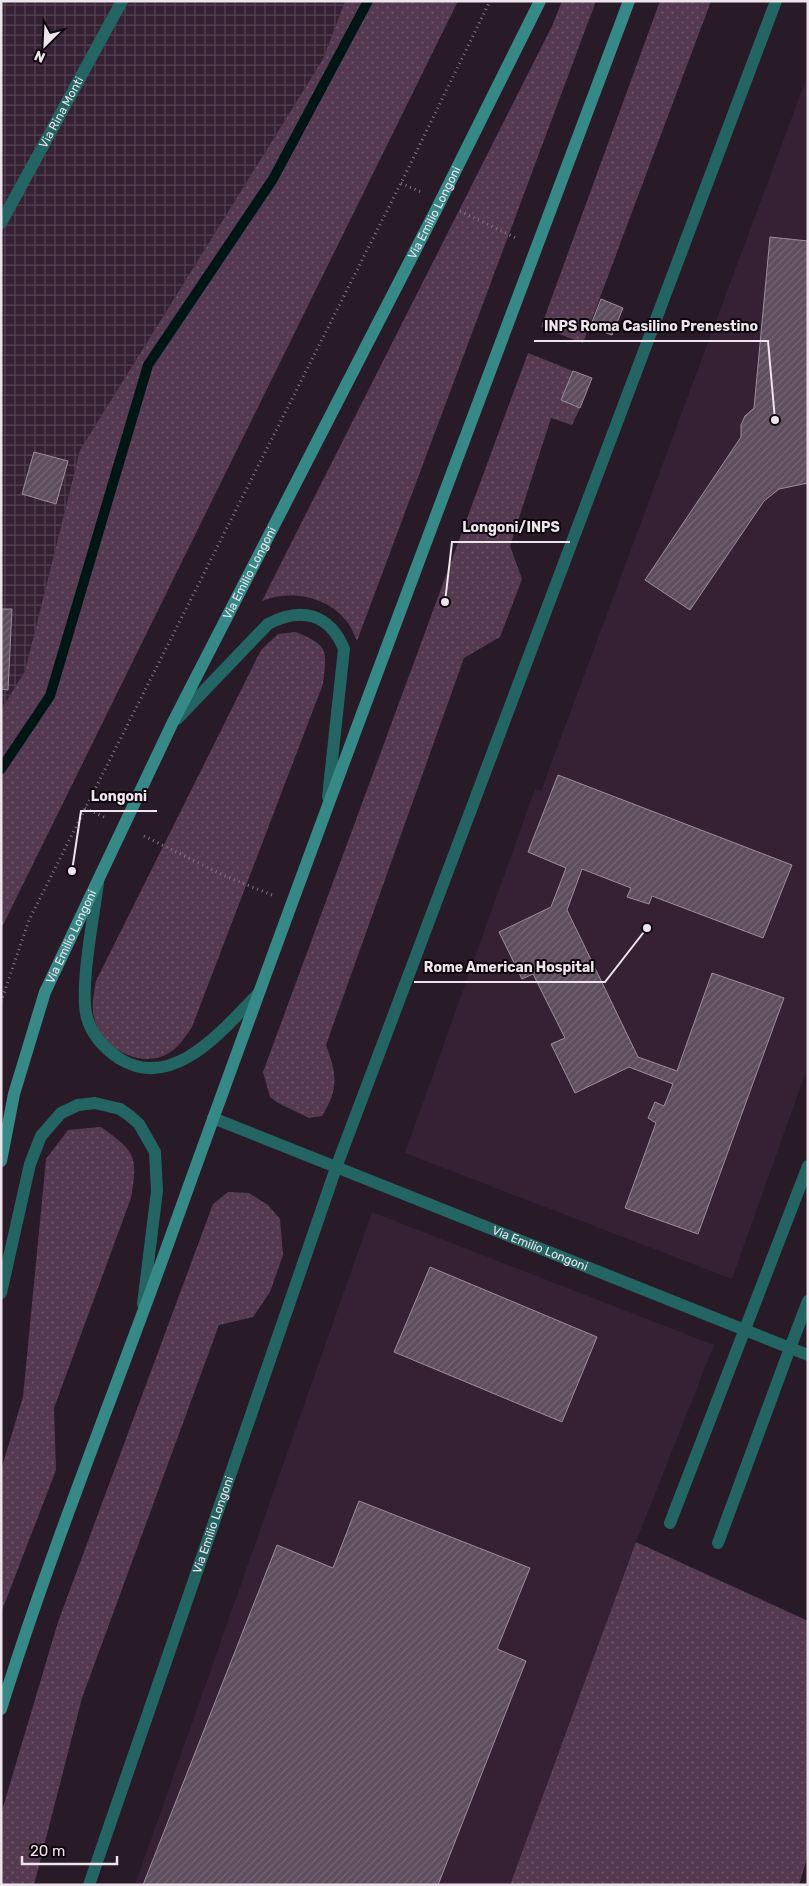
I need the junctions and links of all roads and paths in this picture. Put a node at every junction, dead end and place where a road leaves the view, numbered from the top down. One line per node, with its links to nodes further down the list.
1 (122, 1): 8 (street, Via Rina Monti)
2 (490, 1): 6 (path)
3 (540, 1): 7 (street, Via Emilio Longoni)
4 (628, 1): 9 (street)
5 (776, 1): 20 (street, Via Emilio Longoni)
6 (401, 183): 7 (path); 12 (path)
7 (440, 202): 9 (path); 10 (street, Via Emilio Longoni)
8 (1, 223)
9 (536, 248): 11 (street)
10 (172, 724): 11 (street); 13 (street, Via Emilio Longoni)
11 (328, 805): 15 (street)
12 (85, 808): 13 (path); 17 (path)
13 (123, 826): 14 (street, Via Emilio Longoni); 15 (path)
14 (99, 878): 16 (street); 19 (street, Via Emilio Longoni)
15 (291, 904): 16 (street)
16 (258, 994): 18 (street)
17 (1, 1002)
18 (213, 1118): 20 (street, Via Emilio Longoni); 24 (street)
19 (1, 1160)
20 (337, 1165): 25 (street, Via Emilio Longoni); 31 (street, Via Emilio Longoni)
21 (808, 1166): 25 (street)
22 (1, 1294): 24 (street)
23 (808, 1301): 26 (street)
24 (142, 1316): 30 (street)
25 (745, 1331): 26 (street, Via Emilio Longoni); 28 (street)
26 (790, 1348): 27 (street, Via Emilio Longoni); 29 (street)
27 (808, 1355)
28 (670, 1523)
29 (718, 1543)
30 (1, 1709)
31 (89, 1885)

